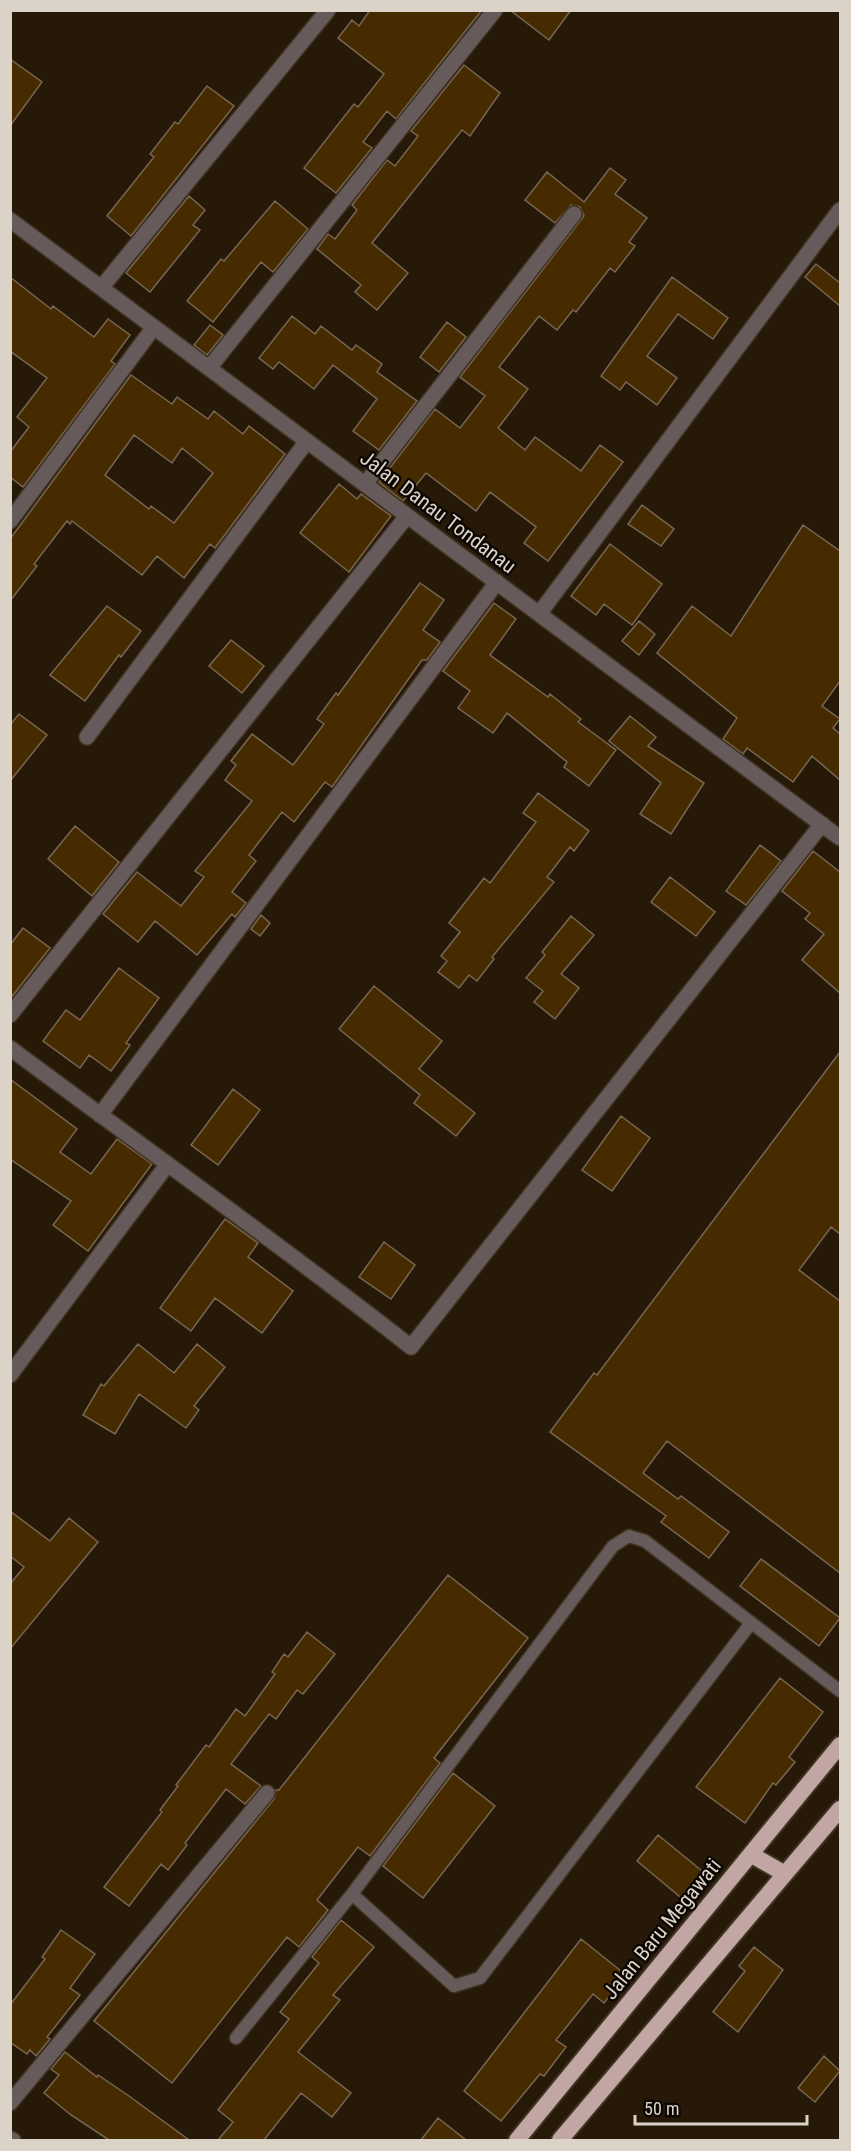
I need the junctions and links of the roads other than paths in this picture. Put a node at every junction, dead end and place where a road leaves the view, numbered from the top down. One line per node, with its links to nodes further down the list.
1 (328, 10): 6 (street)
2 (495, 10): 8 (street)
3 (840, 210): 14 (street)
4 (574, 214): 10 (street)
5 (10, 220): 6 (street, Jalan Danau Tondanau)
6 (101, 288): 7 (street, Jalan Danau Tondanau)
7 (154, 327): 8 (street, Jalan Danau Tondanau); 12 (street)
8 (209, 368): 9 (street, Jalan Danau Tondanau)
9 (307, 441): 10 (street, Jalan Danau Tondanau); 15 (street)
10 (364, 484): 11 (street, Jalan Danau Tondanau)
11 (407, 516): 13 (street, Jalan Danau Tondanau); 18 (street)
12 (10, 522)
13 (497, 582): 14 (street, Jalan Danau Tondanau); 20 (street)
14 (539, 614): 16 (street, Jalan Danau Tondanau)
15 (87, 737)
16 (822, 824): 17 (street, Jalan Danau Tondanau); 21 (street)
17 (840, 838)
18 (10, 1015)
19 (10, 1048): 20 (street)
20 (100, 1115): 21 (street)
21 (167, 1165): 22 (street)
22 (10, 1375)
23 (751, 1623): 24 (lane); 31 (lane); 31 (lane)
24 (840, 1691)
25 (840, 1745): 26 (highway, Jalan Baru Megawati)
26 (834, 1765): 29 (highway, Jalan Baru Megawati)
27 (267, 1793): 33 (street)
28 (840, 1809): 30 (highway)
29 (752, 1855): 30 (highway); 34 (highway, Jalan Baru Megawati)
30 (786, 1874): 35 (highway)
31 (352, 1894): 32 (lane)
32 (236, 2038)
33 (10, 2103)
34 (517, 2140)
35 (560, 2140)

